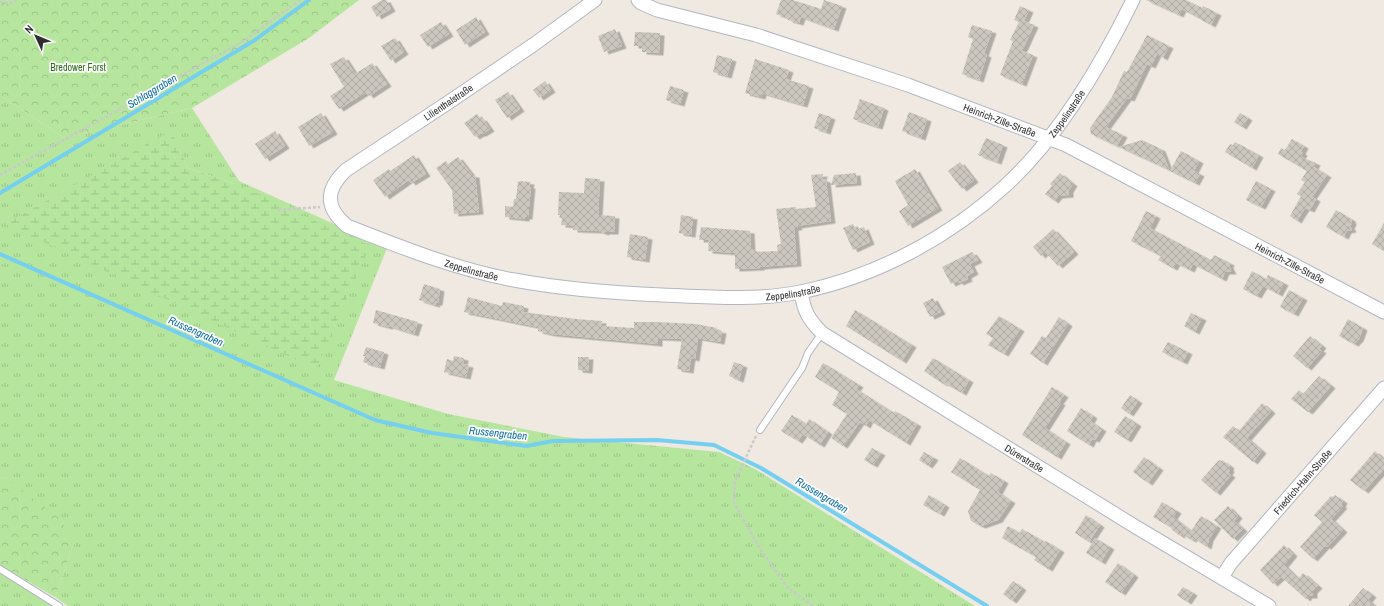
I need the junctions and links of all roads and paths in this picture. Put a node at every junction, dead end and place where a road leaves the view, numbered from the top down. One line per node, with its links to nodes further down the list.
1 (16, 0): 6 (path)
2 (300, 0): 8 (path)
3 (595, 0): 9 (street, Lilienthalstraße)
4 (638, 0): 7 (street, Heinrich-Zille-Straße)
5 (1133, 0): 7 (street, Zeppelinstraße)
6 (0, 2)
7 (1048, 138): 12 (street, Zeppelinstraße); 13 (street, Heinrich-Zille-Straße)
8 (0, 175)
9 (332, 207): 10 (path); 11 (street, Lilienthalstraße)
10 (278, 210)
11 (338, 219): 12 (street, Zeppelinstraße)
12 (801, 292): 14 (street, Dürerstraße)
13 (1384, 312)
14 (822, 333): 16 (lane); 18 (street, Dürerstraße)
15 (1384, 388): 18 (street, Friedrich-Hahn-Straße)
16 (760, 430): 20 (path)
17 (0, 569): 19 (lane)
18 (1222, 577): 21 (street, Dürerstraße)
19 (59, 606)
20 (813, 606)
21 (1269, 606)

